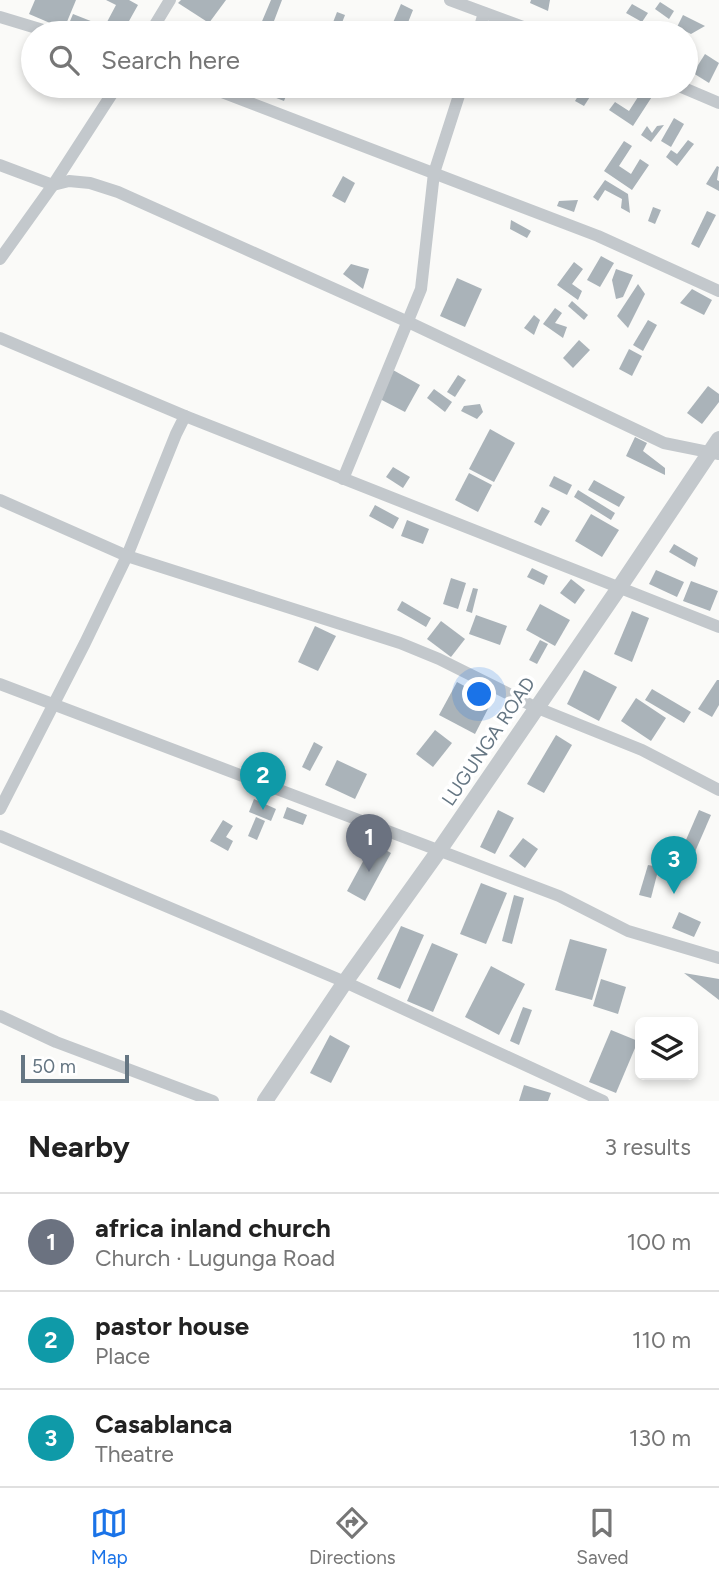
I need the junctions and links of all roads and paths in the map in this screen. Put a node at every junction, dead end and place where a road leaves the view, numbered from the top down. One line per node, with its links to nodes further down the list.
1 (170, 0): 5 (street)
2 (450, 0): 3 (street)
3 (484, 13): 6 (street); 7 (street)
4 (0, 17): 8 (street)
5 (157, 21)
6 (482, 21)
7 (506, 21)
8 (21, 23)
9 (698, 94): 13 (street)
10 (109, 98): 16 (street)
11 (237, 98): 15 (street)
12 (457, 98): 15 (street)
13 (719, 103)
14 (0, 165): 16 (street)
15 (434, 173): 18 (street); 19 (street)
16 (53, 184): 17 (street); 19 (street)
17 (0, 260)
18 (719, 291)
19 (406, 321): 22 (street); 23 (street)
20 (0, 338): 21 (street)
21 (185, 416): 23 (street); 25 (street)
22 (716, 448): 26 (street, LUGUNGA ROAD)
23 (343, 479): 26 (street)
24 (0, 500): 25 (street)
25 (127, 556): 29 (street); 30 (street)
26 (620, 588): 27 (street); 30 (street, LUGUNGA ROAD)
27 (719, 627)
28 (0, 684): 29 (street)
29 (54, 705): 32 (street); 34 (street)
30 (536, 707): 31 (street); 34 (street, LUGUNGA ROAD)
31 (719, 790)
32 (0, 809)
33 (0, 836): 36 (street)
34 (438, 852): 35 (street); 36 (street, LUGUNGA ROAD)
35 (719, 958)
36 (345, 982): 39 (street, LUGUNGA ROAD); 40 (street)
37 (0, 1016): 38 (street)
38 (213, 1101)
39 (265, 1101)
40 (603, 1101)

